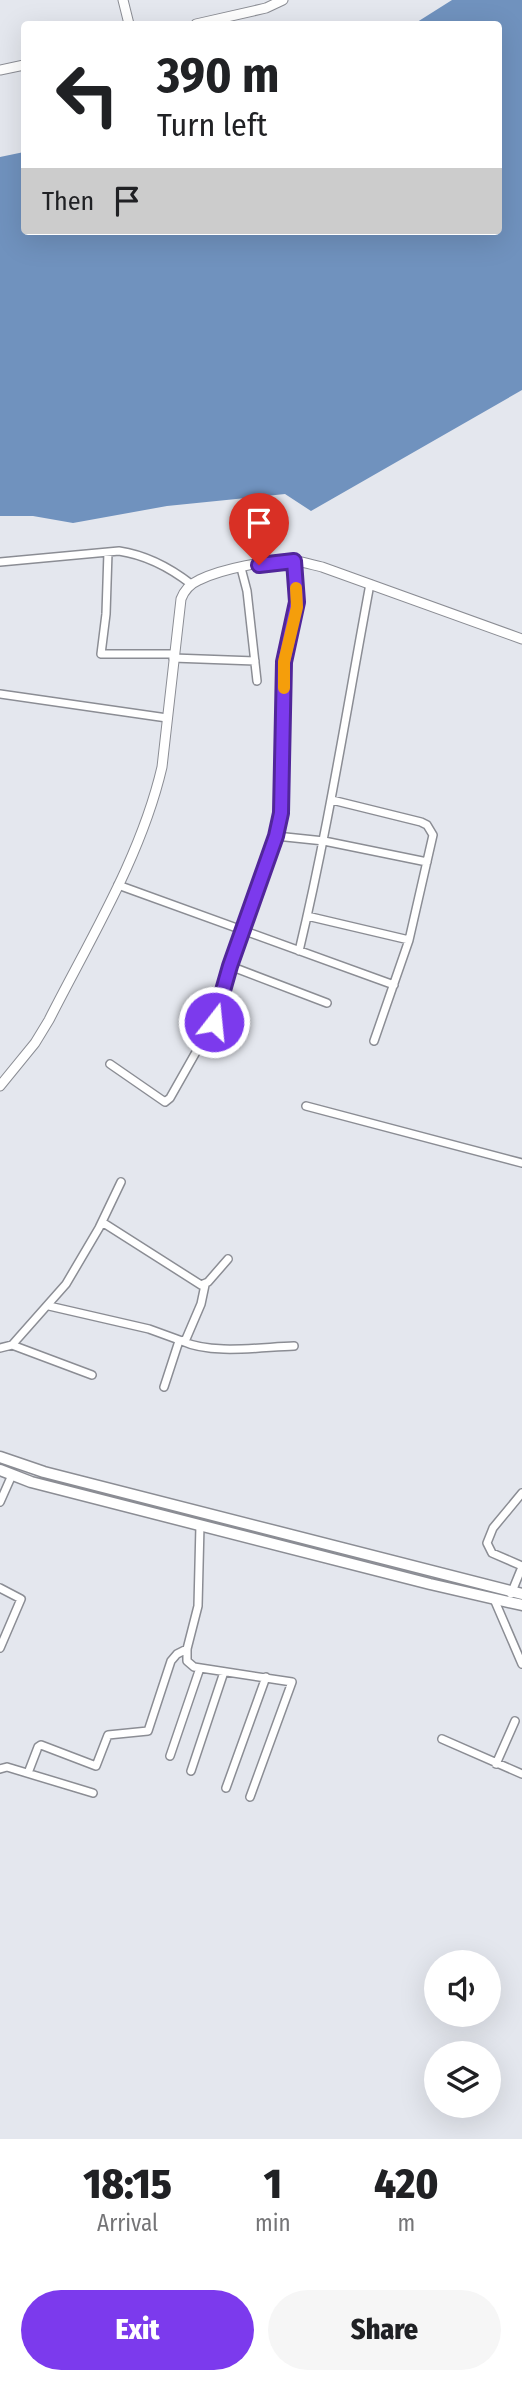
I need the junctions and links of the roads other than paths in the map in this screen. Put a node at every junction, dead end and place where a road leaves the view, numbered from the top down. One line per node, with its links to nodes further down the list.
1 (123, 0): 3 (street)
2 (283, 0): 4 (street)
3 (128, 21)
4 (209, 21)
5 (21, 66): 6 (street)
6 (0, 70)
7 (108, 552): 9 (street); 11 (street); 14 (street)
8 (294, 561): 10 (street); 12 (street); 20 (street)
9 (0, 562)
10 (241, 568): 11 (street); 15 (street)
11 (191, 584): 14 (street)
12 (370, 584): 13 (street); 19 (street)
13 (522, 639)
14 (173, 656): 15 (street); 18 (street)
15 (255, 661): 16 (street)
16 (257, 681)
17 (0, 694): 18 (street)
18 (167, 718): 23 (street)
19 (332, 800): 21 (street); 22 (street)
20 (276, 836): 21 (street); 25 (street)
21 (324, 841): 22 (street); 24 (street)
22 (427, 862): 26 (street)
23 (118, 884): 25 (street); 33 (street)
24 (307, 916): 26 (street); 27 (street)
25 (244, 930): 27 (street); 28 (street)
26 (409, 940): 29 (street)
27 (299, 951): 29 (street)
28 (230, 966): 30 (street); 32 (street)
29 (394, 985): 31 (street)
30 (327, 1003)
31 (374, 1041)
32 (110, 1064)
33 (0, 1086)
34 (306, 1106): 35 (street)
35 (522, 1163)
36 (121, 1182): 37 (street)
37 (102, 1222): 39 (street); 40 (street)
38 (228, 1259): 39 (street)
39 (205, 1285): 41 (street)
40 (49, 1306): 41 (street); 42 (street)
41 (181, 1341): 43 (street); 46 (street)
42 (12, 1345): 44 (street); 45 (street)
43 (294, 1346)
44 (0, 1348)
45 (92, 1375)
46 (164, 1387)
47 (0, 1457): 55 (highway)
48 (0, 1470): 49 (highway)
49 (12, 1475): 51 (street); 52 (highway)
50 (522, 1493): 53 (street)
51 (0, 1502)
52 (200, 1525): 56 (highway); 59 (street)
53 (522, 1566): 55 (street)
54 (0, 1588): 58 (street)
55 (514, 1595): 56 (highway); 57 (highway)
56 (494, 1599): 60 (street)
57 (522, 1605)
58 (0, 1648)
59 (187, 1649): 61 (street); 70 (street)
60 (522, 1664)
61 (200, 1668): 62 (street); 66 (street)
62 (224, 1672): 63 (street); 69 (street)
63 (266, 1677): 72 (street); 74 (street)
64 (515, 1721): 67 (street)
65 (442, 1739): 67 (street)
66 (170, 1756)
67 (496, 1764): 71 (street)
68 (0, 1769): 70 (street)
69 (191, 1771)
70 (28, 1773): 73 (street)
71 (522, 1774)
72 (226, 1788)
73 (93, 1793)
74 (250, 1797)

